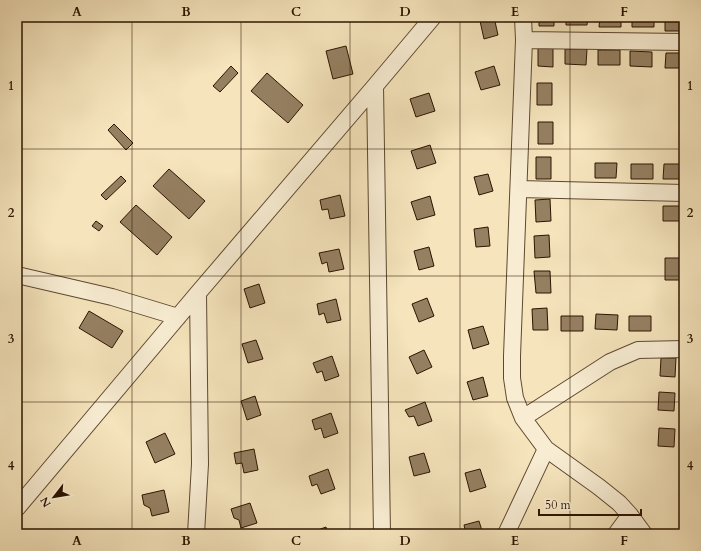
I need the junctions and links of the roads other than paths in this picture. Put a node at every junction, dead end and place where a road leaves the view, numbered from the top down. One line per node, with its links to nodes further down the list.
1 (433, 17): 5 (street)
2 (523, 17): 3 (street)
3 (524, 40): 4 (street); 6 (street)
4 (684, 42)
5 (375, 86): 9 (street); 17 (street)
6 (519, 189): 7 (street); 12 (street)
7 (684, 193)
8 (17, 275): 10 (street)
9 (198, 293): 10 (street); 16 (street)
10 (178, 317): 14 (street)
11 (684, 349): 12 (street)
12 (523, 418): 13 (street)
13 (546, 449): 15 (street); 18 (street)
14 (17, 508)
15 (630, 515): 19 (street); 20 (street)
16 (196, 534)
17 (382, 534)
18 (506, 534)
19 (616, 534)
20 (644, 534)

